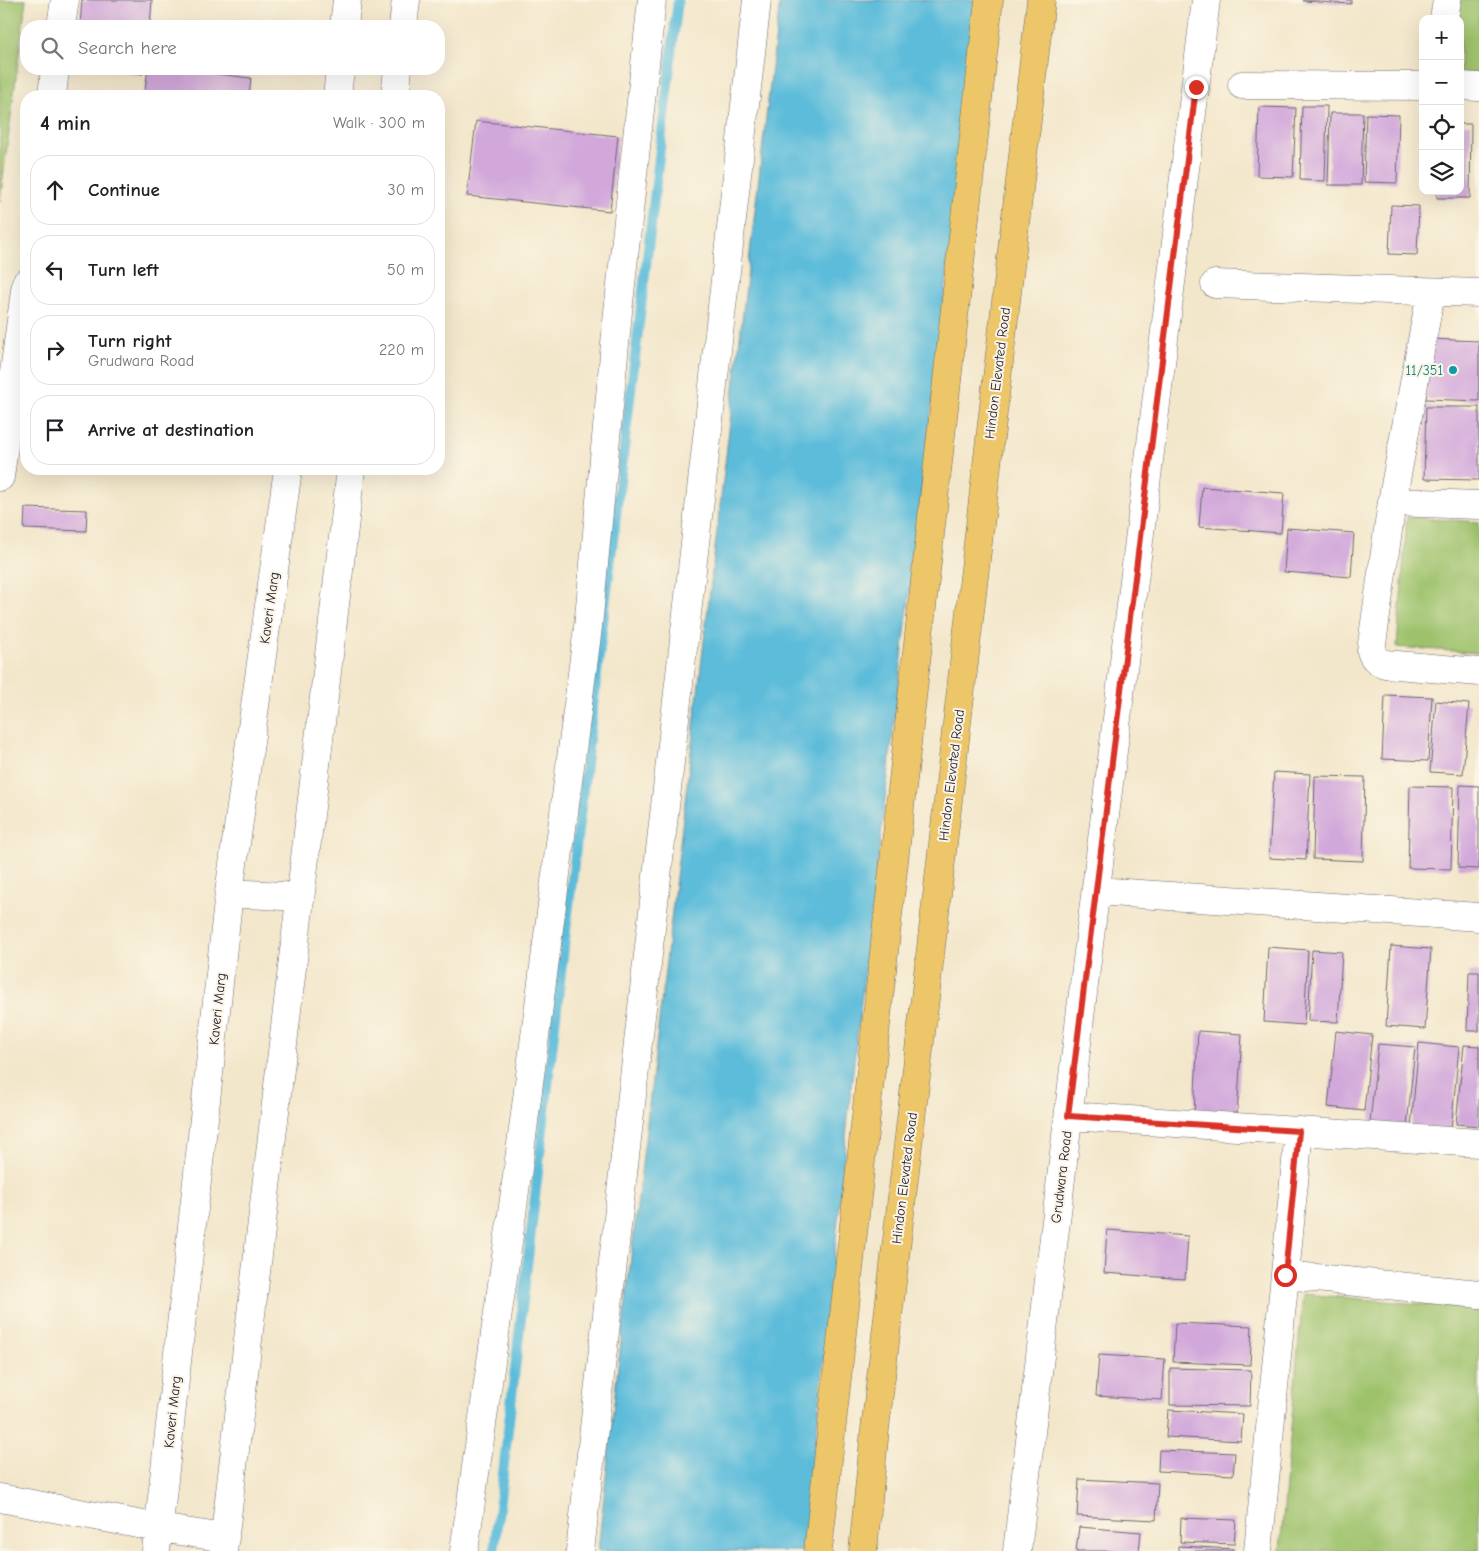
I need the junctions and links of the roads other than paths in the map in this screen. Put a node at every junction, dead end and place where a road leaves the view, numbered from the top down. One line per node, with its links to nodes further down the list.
1 (65, 0): 11 (street)
2 (347, 0): 12 (street)
3 (406, 0): 13 (street)
4 (652, 0): 46 (street)
5 (757, 0): 47 (street)
6 (989, 0): 48 (highway)
7 (1041, 0): 49 (highway, Hindon Elevated Road)
8 (1206, 0): 34 (street, Grudwara Road)
9 (1447, 0): 10 (street)
10 (1445, 15)
11 (62, 20)
12 (345, 20)
13 (404, 20)
14 (54, 75): 21 (street)
15 (339, 75): 22 (street)
16 (397, 75): 23 (street)
17 (1242, 85): 18 (street)
18 (1419, 86)
19 (1464, 86): 20 (street)
20 (1479, 86)
21 (53, 90)
22 (338, 90)
23 (396, 90)
24 (1215, 284): 25 (street)
25 (1431, 292): 26 (street); 31 (street)
26 (1479, 293)
27 (20, 328): 30 (street)
28 (287, 475): 35 (street, Kaveri Marg)
29 (350, 475): 36 (street)
30 (0, 477)
31 (1392, 502): 32 (street); 33 (street)
32 (1479, 505)
33 (1479, 672)
34 (1096, 891): 37 (street); 38 (street, Grudwara Road)
35 (230, 893): 36 (street); 44 (street, Kaveri Marg)
36 (299, 897): 45 (street)
37 (1479, 917)
38 (1068, 1116): 39 (street); 50 (street, Grudwara Road)
39 (1299, 1131): 40 (street); 41 (street)
40 (1479, 1143)
41 (1285, 1275): 42 (street); 51 (street)
42 (1479, 1294)
43 (0, 1498): 44 (street)
44 (158, 1540): 45 (street)
45 (224, 1545)
46 (464, 1551)
47 (580, 1551)
48 (818, 1551)
49 (863, 1551)
50 (1017, 1551)
51 (1258, 1551)

